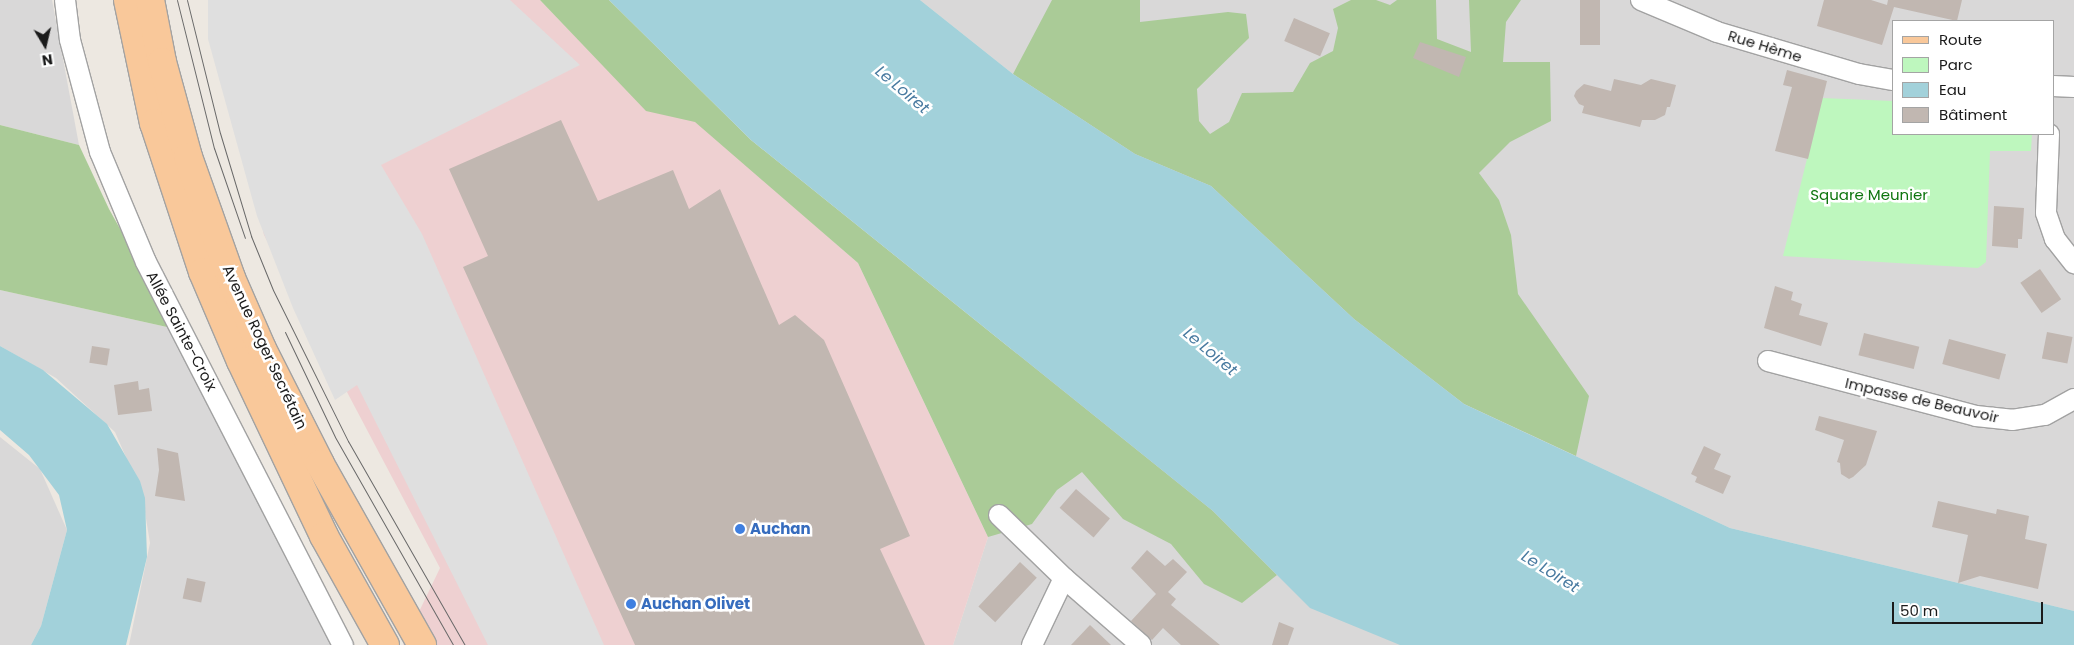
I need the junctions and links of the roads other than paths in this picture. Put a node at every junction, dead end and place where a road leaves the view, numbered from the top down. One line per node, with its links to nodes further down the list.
1 (65, 0): 14 (street, Allée Sainte-Croix)
2 (128, 0): 15 (main road, Avenue Roger Secrétain)
3 (150, 0): 16 (main road, Avenue Roger Secrétain)
4 (1641, 0): 5 (street, Rue Hème)
5 (1892, 80)
6 (2054, 86): 7 (street)
7 (2074, 86)
8 (2049, 135): 9 (street)
9 (2074, 263)
10 (1768, 361): 11 (street, Impasse de Beauvoir)
11 (2074, 399)
12 (999, 515): 13 (street)
13 (1064, 578): 17 (street); 18 (street)
14 (343, 645)
15 (385, 645)
16 (422, 645)
17 (1032, 645)
18 (1141, 645)

